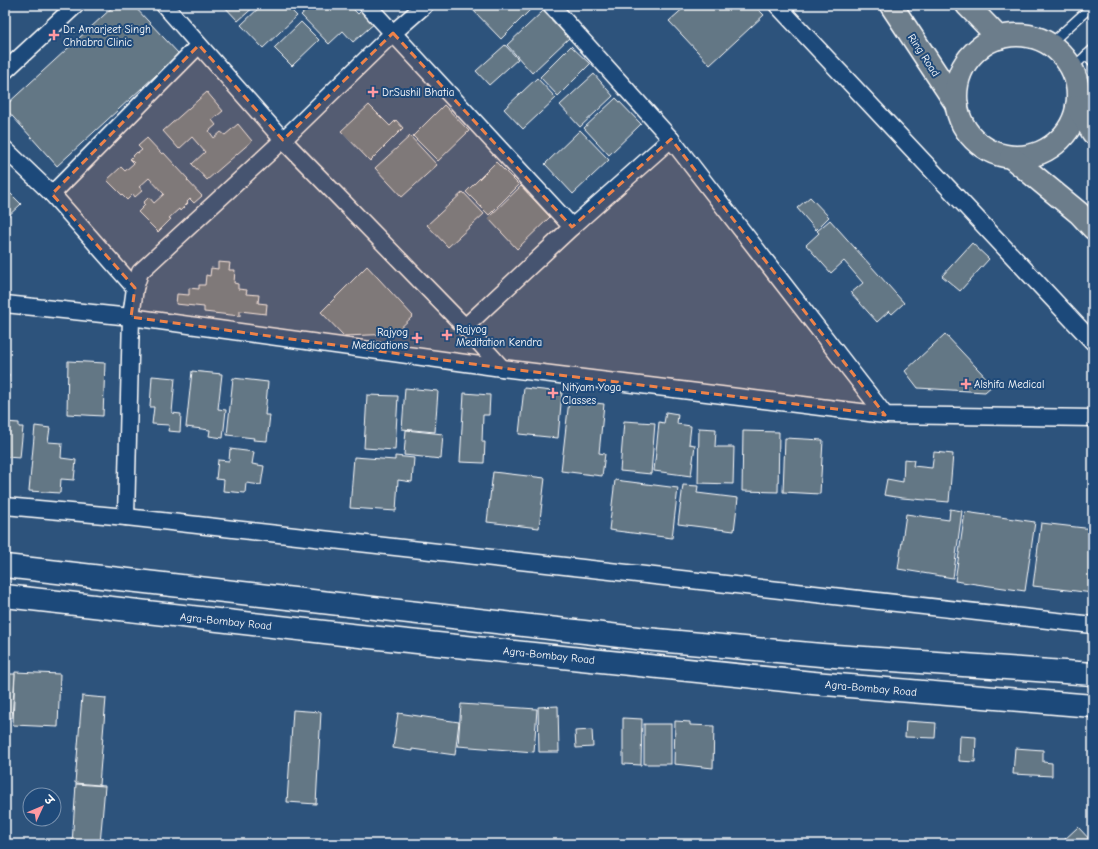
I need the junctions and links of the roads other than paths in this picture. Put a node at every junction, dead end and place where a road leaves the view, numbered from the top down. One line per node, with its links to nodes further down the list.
1 (76, 5): 17 (street)
2 (164, 5): 12 (street)
3 (367, 5): 10 (street)
4 (425, 5): 10 (street)
5 (551, 5): 21 (street)
6 (777, 5): 32 (street)
7 (891, 5): 18 (highway, Ring Road)
8 (967, 5): 11 (highway)
9 (1093, 5): 13 (lane)
10 (393, 33): 22 (street); 26 (street)
11 (1000, 38): 13 (highway); 18 (highway)
12 (199, 45): 22 (street); 25 (street)
13 (1050, 45): 15 (highway)
14 (1093, 49): 15 (lane)
15 (1079, 62): 16 (lane); 19 (highway)
16 (1093, 62)
17 (5, 71)
18 (957, 105): 24 (highway)
19 (1077, 106): 20 (highway); 24 (highway)
20 (1093, 133)
21 (671, 139): 26 (street); 34 (street)
22 (283, 140): 28 (street); 31 (street)
23 (5, 149): 25 (street)
24 (1011, 157): 27 (highway)
25 (52, 194): 28 (street)
26 (572, 227): 31 (street)
27 (1093, 228)
28 (135, 288): 30 (street)
29 (5, 304): 30 (street)
30 (130, 317): 33 (street); 37 (street)
31 (465, 327): 33 (street)
32 (1093, 342)
33 (502, 368): 34 (street)
34 (885, 415): 35 (street)
35 (1093, 418)
36 (5, 506): 37 (street)
37 (126, 517): 40 (street)
38 (5, 566): 41 (main road)
39 (5, 596): 42 (main road, Agra-Bombay Road)
40 (1093, 625)
41 (1093, 674)
42 (1093, 706)

